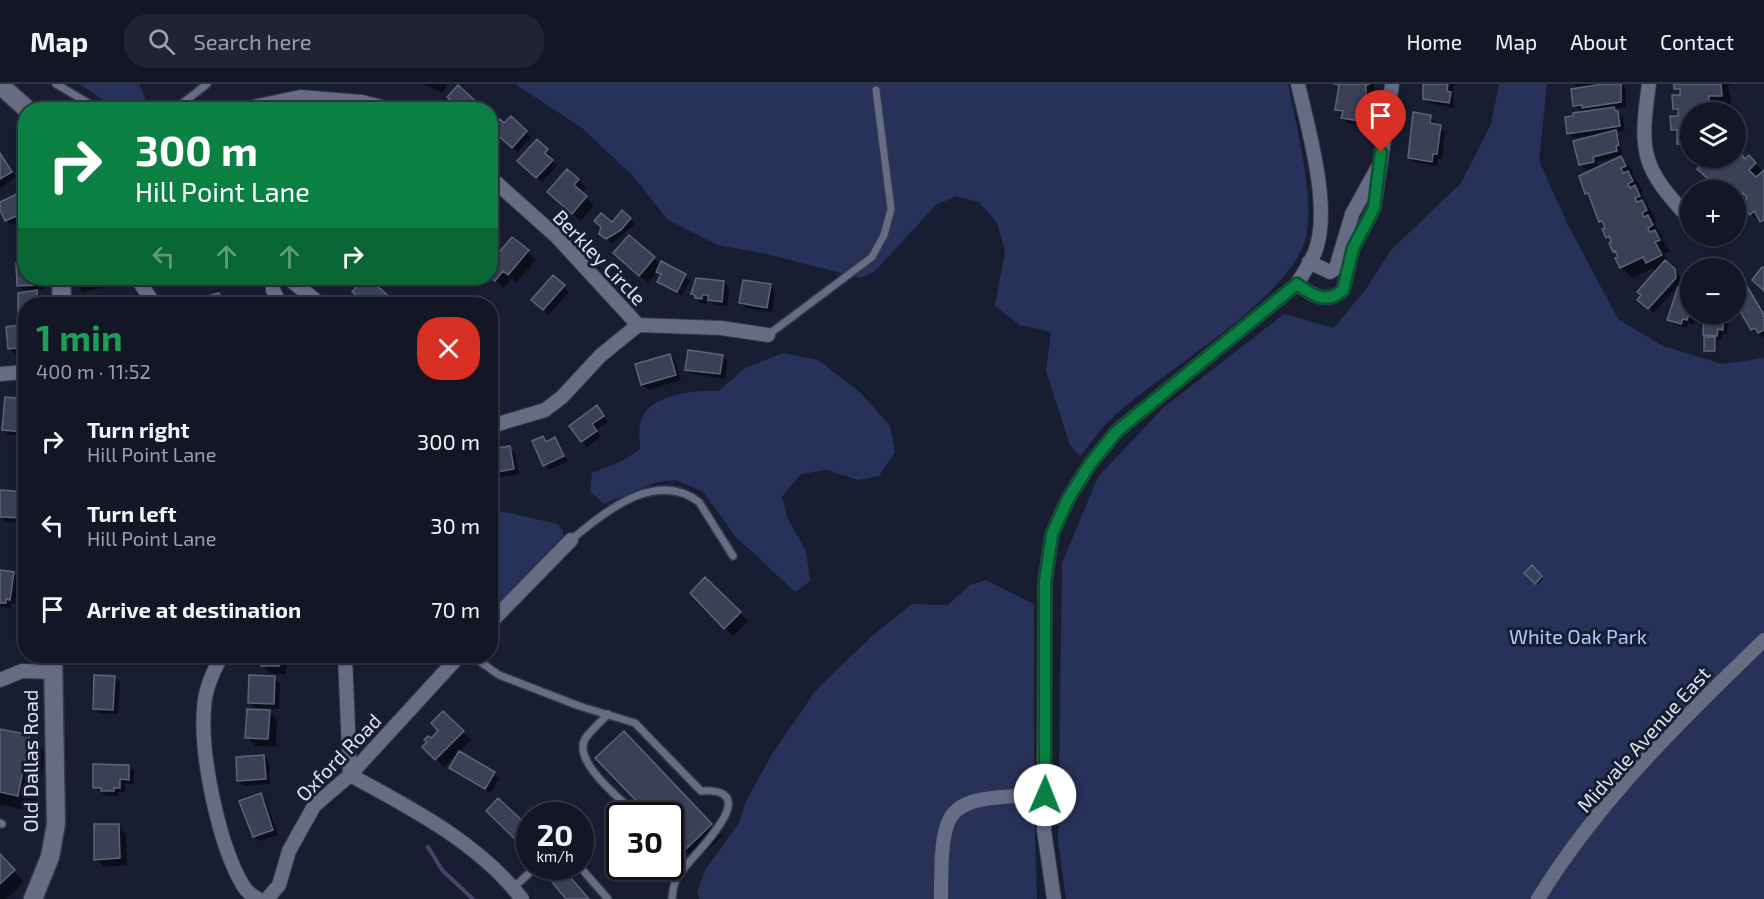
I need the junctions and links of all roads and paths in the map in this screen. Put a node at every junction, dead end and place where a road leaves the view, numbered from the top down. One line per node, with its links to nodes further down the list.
1 (56, 84): 9 (lane)
2 (207, 84): 10 (lane)
3 (1298, 84): 19 (street)
4 (1392, 84): 13 (street)
5 (1648, 84): 17 (street)
6 (0, 85): 8 (street)
7 (876, 90): 24 (lane)
8 (19, 102)
9 (86, 102)
10 (184, 102)
11 (277, 102): 12 (street)
12 (362, 102)
13 (1378, 166): 15 (street); 16 (street)
14 (498, 184): 23 (street, Berkley Circle)
15 (1364, 189): 16 (street); 18 (street)
16 (1377, 195): 18 (street)
17 (1680, 208)
18 (1350, 242): 19 (street); 20 (street)
19 (1309, 262): 20 (street)
20 (1297, 284): 40 (street)
21 (297, 285): 22 (street)
22 (311, 297)
23 (638, 325): 24 (street, Berkley Circle); 27 (street)
24 (768, 335)
25 (18, 373): 26 (street)
26 (0, 374)
27 (498, 424)
28 (571, 540): 29 (lane); 30 (street)
29 (734, 556)
30 (498, 615)
31 (1764, 640): 53 (street, Midvale Avenue East)
32 (218, 663): 46 (street)
33 (345, 663): 39 (street)
34 (453, 663): 39 (street, Oxford Road)
35 (482, 663): 38 (lane)
36 (53, 664): 37 (street); 45 (street, Old Dallas Road)
37 (0, 680)
38 (608, 714): 41 (lane); 50 (lane)
39 (350, 775): 44 (street); 47 (street, Oxford Road)
40 (1045, 795): 51 (street); 52 (street)
41 (625, 802)
42 (522, 880): 44 (lane)
43 (591, 880): 49 (lane)
44 (513, 888): 48 (street)
45 (33, 899)
46 (258, 899)
47 (267, 899)
48 (522, 899)
49 (608, 899)
50 (672, 899)
51 (941, 899)
52 (1054, 899)
53 (1538, 899)

